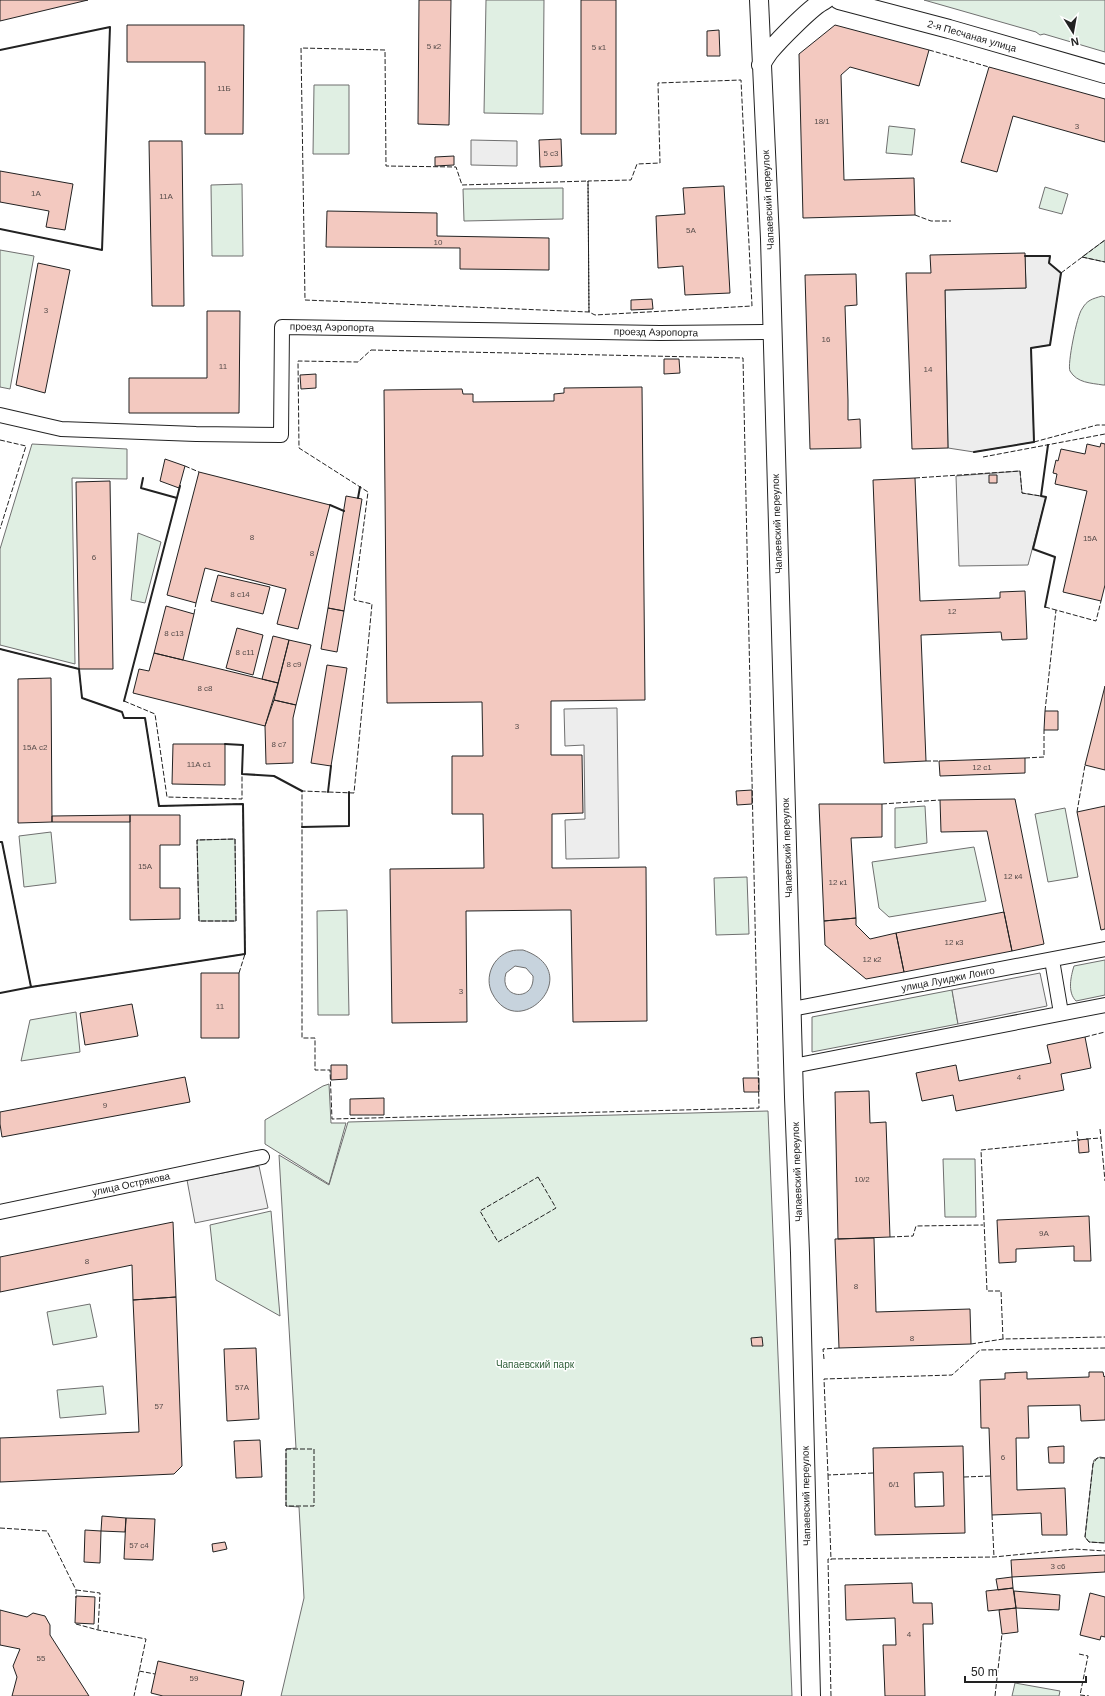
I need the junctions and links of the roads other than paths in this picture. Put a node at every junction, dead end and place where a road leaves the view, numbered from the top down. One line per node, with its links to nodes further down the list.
1 (759, 0): 4 (street, Чапаевский переулок)
2 (825, 0): 4 (street)
3 (839, 0): 5 (street, 2-я Песчаная улица)
4 (761, 65): 6 (street, Чапаевский переулок)
5 (1105, 74)
6 (772, 332): 7 (street, проезд Аэропорта); 11 (street, Чапаевский переулок)
7 (0, 415)
8 (1105, 949): 9 (street, улица Луиджи Лонго)
9 (1052, 960): 11 (street, улица Луиджи Лонго); 12 (street)
10 (1105, 1005): 12 (street)
11 (792, 1009): 13 (street, Чапаевский переулок)
12 (1061, 1013): 13 (street)
13 (793, 1066): 16 (street, Чапаевский переулок)
14 (262, 1157): 15 (street, улица Острякова)
15 (0, 1212)
16 (811, 1696)

